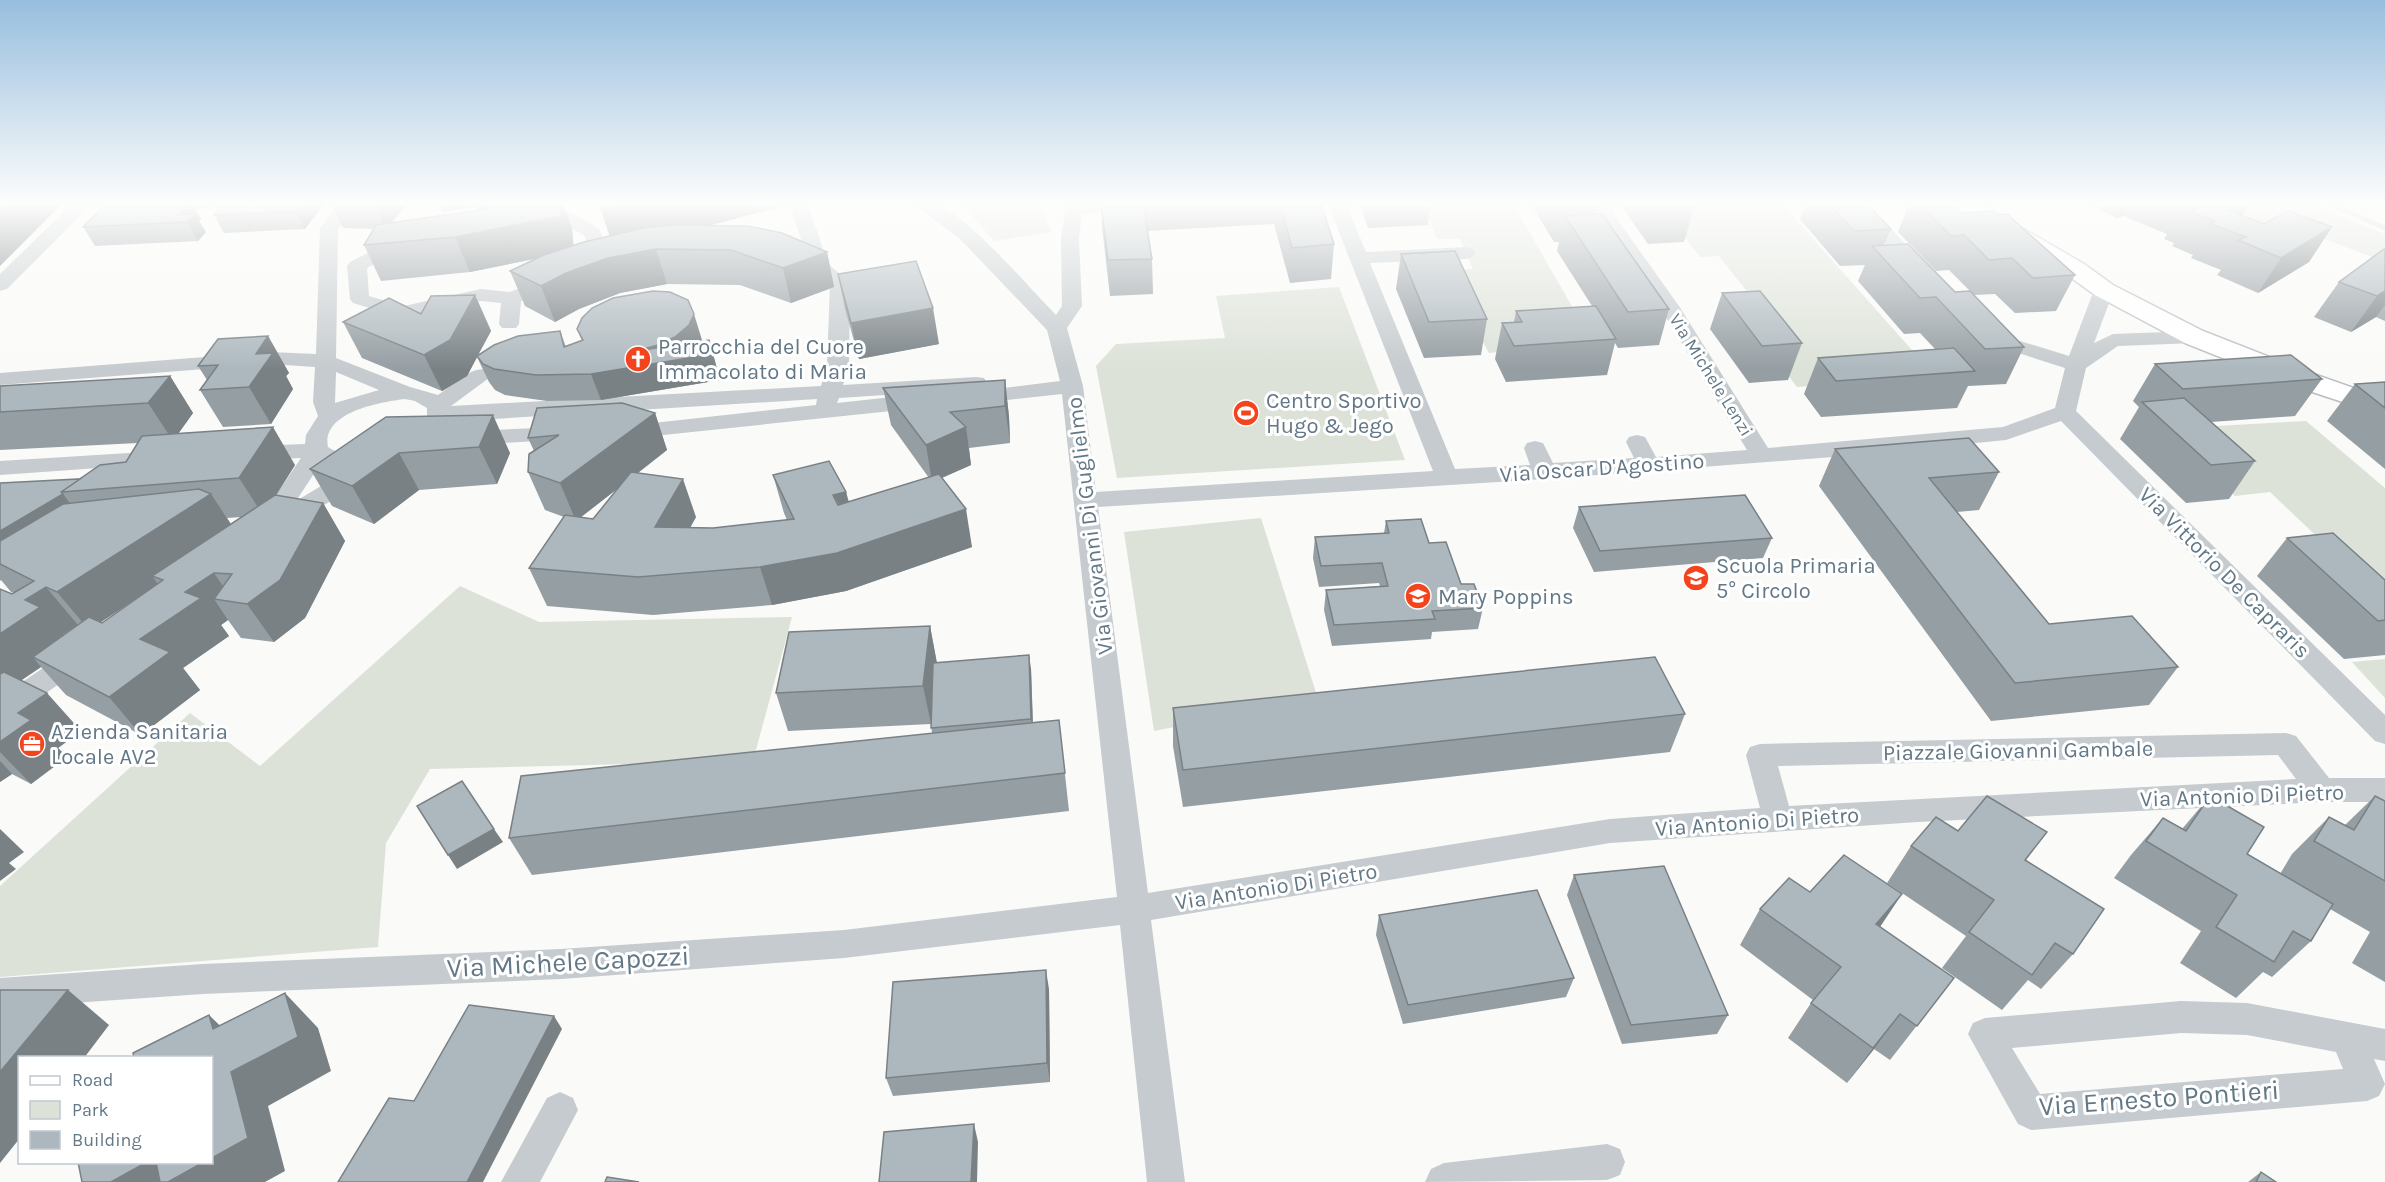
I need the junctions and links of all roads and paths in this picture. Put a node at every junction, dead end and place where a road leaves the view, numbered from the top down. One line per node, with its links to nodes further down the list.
1 (27, 259): 17 (street)
2 (329, 259): 27 (street)
3 (369, 259): 20 (street)
4 (599, 259): 14 (street)
5 (817, 259): 15 (street)
6 (991, 259): 23 (street, Via Giovanni Di Guglielmo)
7 (1071, 259): 23 (street)
8 (1357, 259): 55 (street)
9 (1636, 259): 49 (street, Via Michele Lenzi)
10 (1910, 259): 16 (street)
11 (2058, 259): 18 (main road)
12 (785, 260): 15 (street)
13 (623, 263): 14 (street)
14 (600, 267): 19 (street)
15 (819, 267): 33 (street)
16 (1929, 280)
17 (0, 285)
18 (2104, 290): 26 (main road); 29 (street)
19 (511, 298): 20 (street); 22 (street)
20 (403, 312): 21 (street)
21 (370, 323)
22 (509, 324)
23 (1057, 328): 32 (street, Via Giovanni Di Guglielmo)
24 (348, 330): 27 (street)
25 (1978, 333): 29 (street)
26 (2194, 337): 29 (street); 36 (main road)
27 (326, 338): 28 (street)
28 (326, 361): 31 (street); 34 (street); 40 (street)
29 (2076, 365): 38 (street)
30 (482, 374): 37 (street)
31 (0, 380)
32 (1072, 386): 33 (street); 39 (street); 56 (street, Via Giovanni Di Guglielmo)
33 (829, 390): 35 (street); 39 (street)
34 (405, 393): 37 (street); 40 (street)
35 (674, 402): 37 (street); 41 (street)
36 (2385, 408)
37 (439, 409): 44 (street)
38 (2065, 412): 49 (street, Via Oscar D'Agostino); 59 (street, Via Vittorio De Capraris)
39 (824, 413): 41 (street)
40 (330, 418): 47 (street)
41 (653, 430): 42 (street)
42 (607, 432)
43 (584, 434): 44 (street)
44 (423, 438): 50 (street)
45 (1637, 442): 52 (street)
46 (1535, 448): 54 (street)
47 (318, 450): 48 (street); 50 (street); 50 (street)
48 (228, 454)
49 (1761, 455): 52 (street, Via Oscar D'Agostino)
50 (389, 456)
51 (180, 457): 53 (street)
52 (1650, 465): 54 (street, Via Oscar D'Agostino)
53 (0, 468)
54 (1545, 472): 55 (street, Via Oscar D'Agostino)
55 (1447, 478): 56 (street, Via Oscar D'Agostino)
56 (1086, 500): 63 (street, Via Giovanni Di Guglielmo)
57 (98, 644): 58 (street)
58 (0, 711)
59 (2385, 733)
60 (2321, 790): 61 (street, Via Antonio Di Pietro); 62 (street, Via Antonio Di Pietro); 62 (street, Piazzale Giovanni Gambale)
61 (2385, 790)
62 (1778, 819): 63 (street, Via Antonio Di Pietro)
63 (1135, 909): 64 (street, Via Michele Capozzi); 70 (street, Via Giovanni Di Guglielmo)
64 (0, 993)
65 (2348, 1038): 65 (street, Via Ernesto Pontieri); 66 (street, Via Ernesto Pontieri)
66 (2385, 1045)
67 (560, 1110): 69 (street)
68 (1606, 1162): 71 (street)
69 (520, 1182)
70 (1167, 1182)
71 (1444, 1182)

